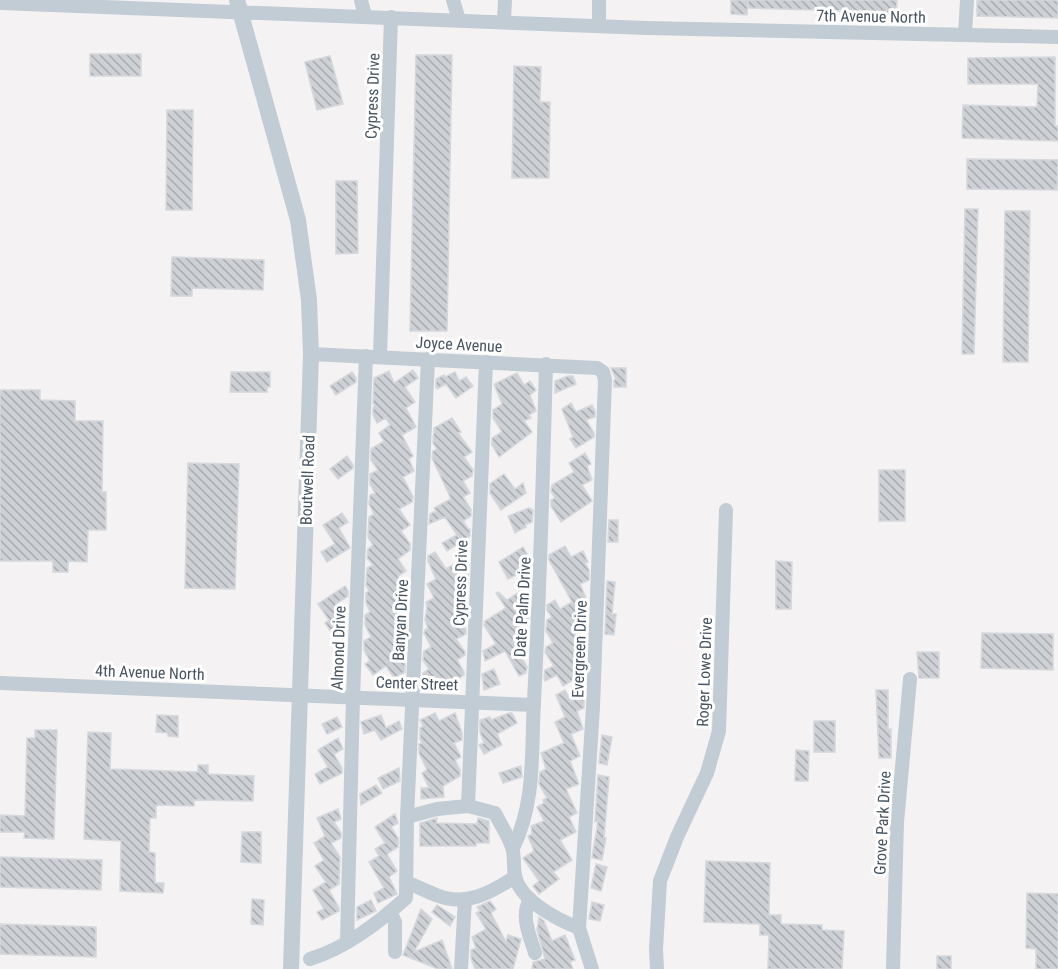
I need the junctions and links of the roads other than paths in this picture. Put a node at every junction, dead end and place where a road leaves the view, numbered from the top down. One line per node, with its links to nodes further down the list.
1 (361, 0): 8 (street)
2 (453, 0): 10 (street)
3 (505, 0): 11 (street)
4 (599, 0): 12 (street)
5 (967, 0): 13 (street)
6 (0, 3): 7 (street, 7th Avenue North)
7 (238, 6): 8 (street, 7th Avenue North); 15 (street, Boutwell Road)
8 (365, 16): 9 (street, 7th Avenue North)
9 (391, 17): 10 (street, 7th Avenue North); 16 (street, Cypress Drive)
10 (459, 20): 11 (street, 7th Avenue North)
11 (504, 22): 12 (street, 7th Avenue North)
12 (599, 26): 13 (street, 7th Avenue North)
13 (964, 34): 14 (street, 7th Avenue North)
14 (1058, 37)
15 (311, 354): 16 (street, Joyce Avenue); 24 (street, Boutwell Road)
16 (373, 356): 17 (street, Joyce Avenue); 25 (street, Almond Drive)
17 (428, 359): 18 (street, Joyce Avenue); 26 (street, Banyan Drive)
18 (486, 362): 19 (street, Joyce Avenue); 27 (street, Cypress Drive)
19 (546, 364): 20 (street, Joyce Avenue); 28 (street, Date Palm Drive)
20 (603, 372): 37 (street, Evergreen Drive)
21 (726, 510): 45 (street, Roger Lowe Drive)
22 (910, 679): 46 (street, Grove Park Drive)
23 (0, 683): 24 (street, 4th Avenue North)
24 (299, 695): 25 (street, Center Street); 42 (street, Boutwell Road)
25 (353, 697): 26 (street, Center Street); 38 (street, Almond Drive)
26 (413, 700): 27 (street, Center Street); 30 (street, Banyan Drive)
27 (471, 702): 28 (street, Center Street); 29 (street, Cypress Drive)
28 (534, 705): 31 (street, Date Palm Drive)
29 (468, 806): 30 (street); 31 (street)
30 (407, 817): 33 (street, Banyan Drive)
31 (513, 848): 32 (street)
32 (515, 877): 34 (street); 35 (street)
33 (406, 882): 34 (street); 36 (street)
34 (465, 899): 43 (street)
35 (530, 899): 37 (street); 40 (street)
36 (390, 912): 38 (street); 39 (street)
37 (579, 928): 44 (street)
38 (347, 942): 41 (street)
39 (395, 952)
40 (535, 953)
41 (310, 959)
42 (291, 969)
43 (461, 969)
44 (592, 969)
45 (657, 969)
46 (893, 969)

